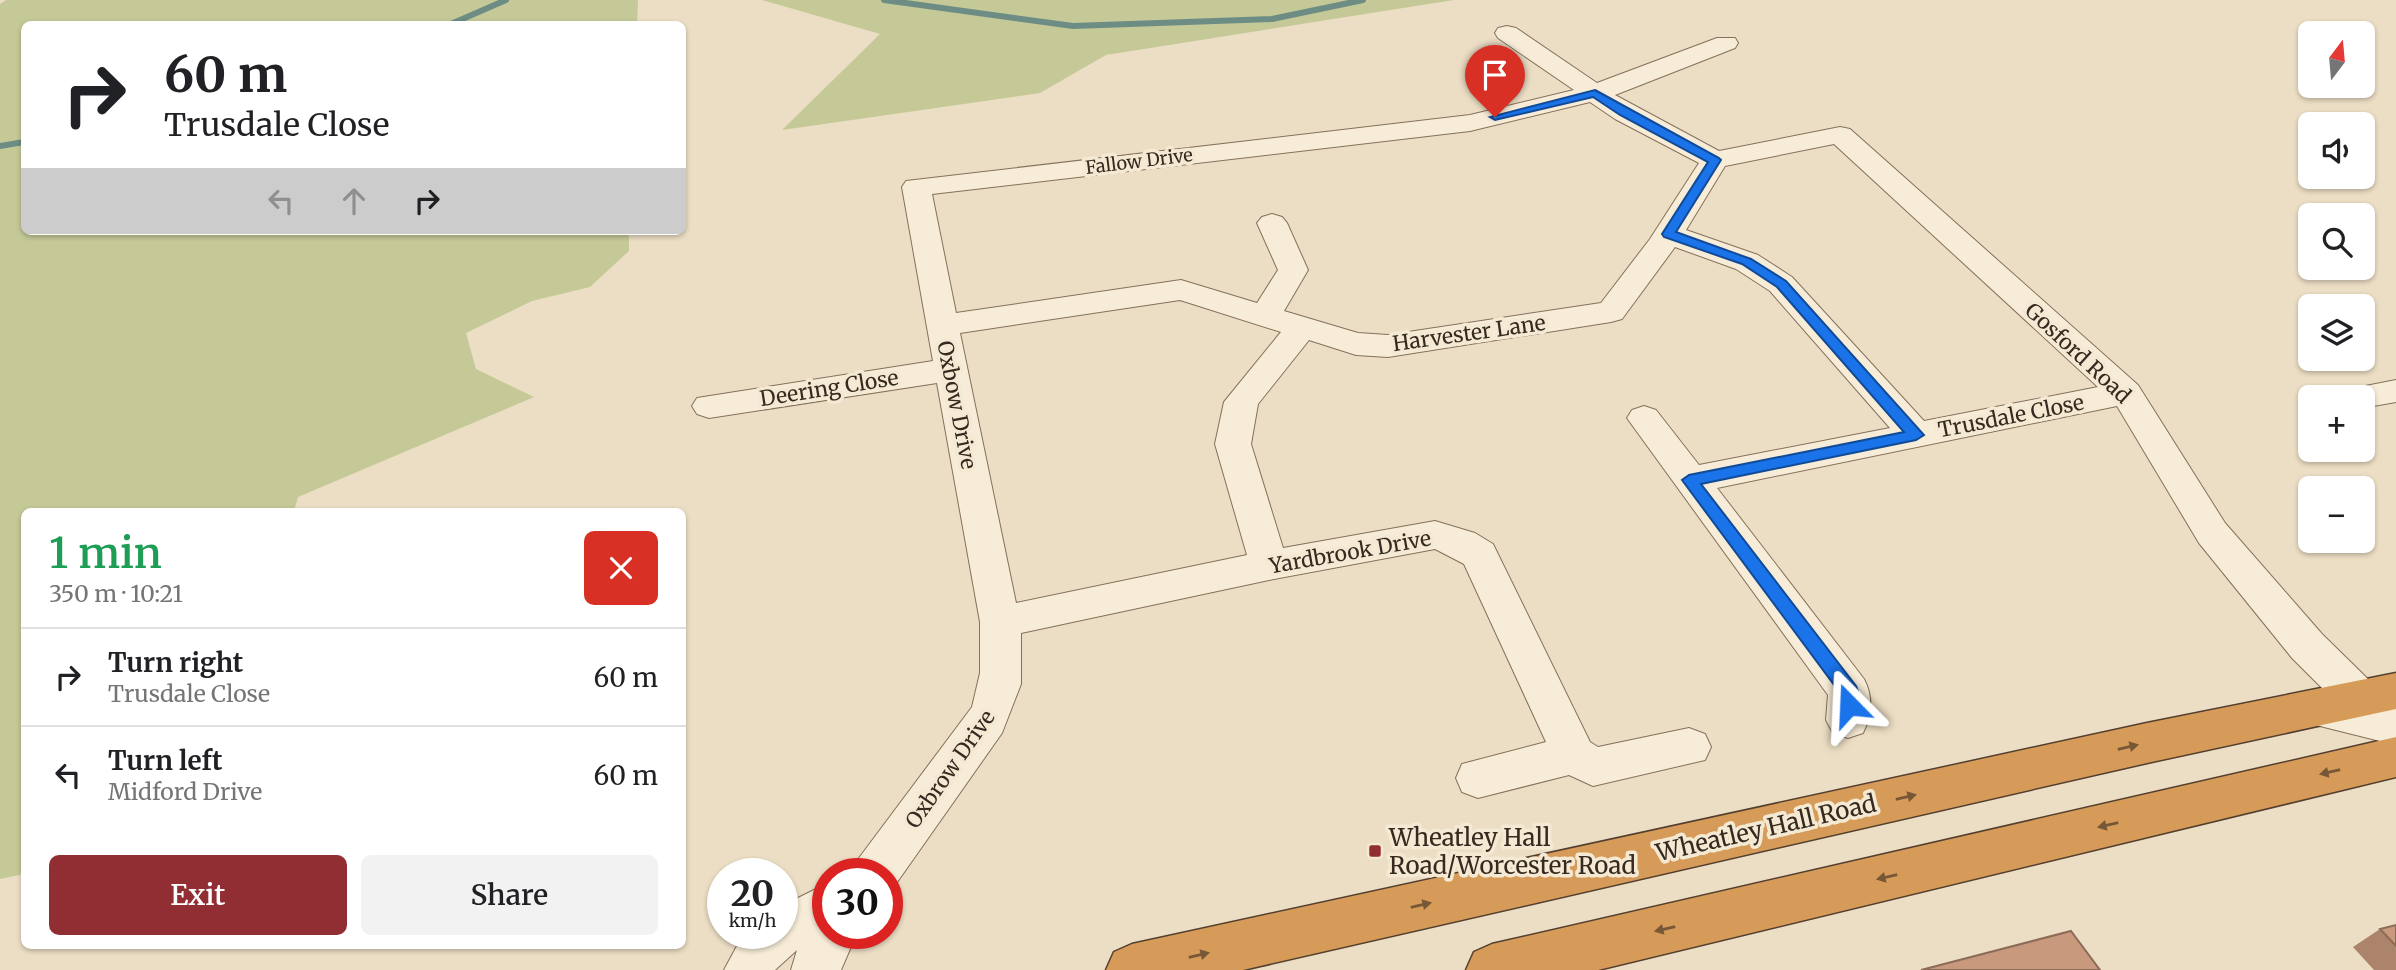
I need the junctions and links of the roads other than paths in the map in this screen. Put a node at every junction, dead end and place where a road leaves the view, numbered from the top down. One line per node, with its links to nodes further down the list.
1 (1507, 33): 3 (street)
2 (1726, 43): 3 (street, Fallow Drive)
3 (1595, 93): 4 (street); 5 (street, Fallow Drive)
4 (1715, 160): 7 (street, Harvester Lane); 13 (street, Gosford Road)
5 (916, 187): 9 (street, Oxbow Drive)
6 (1272, 223): 8 (street)
7 (1668, 234): 10 (street, Harvester Lane); 17 (street)
8 (1265, 315): 9 (street, Harvester Lane); 10 (street, Harvester Lane)
9 (942, 324): 11 (street, Oxbow Drive)
10 (1302, 327): 19 (street)
11 (950, 370): 15 (street, Deering Close); 20 (street, Oxbow Drive)
12 (2396, 391): 14 (street)
13 (2126, 393): 17 (street, Trusdale Close); 21 (street, Gosford Road)
14 (2375, 395)
15 (709, 406)
16 (1644, 418): 18 (street)
17 (1916, 435): 18 (street, Trusdale Close)
18 (1689, 480): 23 (street)
19 (1269, 565): 20 (street, Yardbrook Drive); 26 (street, Yardbrook Drive)
20 (1000, 622): 29 (street, Oxbrow Drive)
21 (2384, 697): 22 (highway, Wheatley Hall Road)
22 (2312, 708): 24 (street); 34 (highway, Wheatley Hall Road, one-way to 22)
23 (1848, 720)
24 (2396, 727)
25 (1689, 747): 26 (street)
26 (1574, 755): 28 (street)
27 (2396, 757): 35 (highway, one-way to 35)
28 (1478, 778)
29 (886, 858)
30 (762, 949): 32 (street)
31 (826, 949): 33 (street)
32 (749, 970)
33 (816, 970)
34 (1132, 970)
35 (1492, 970)

